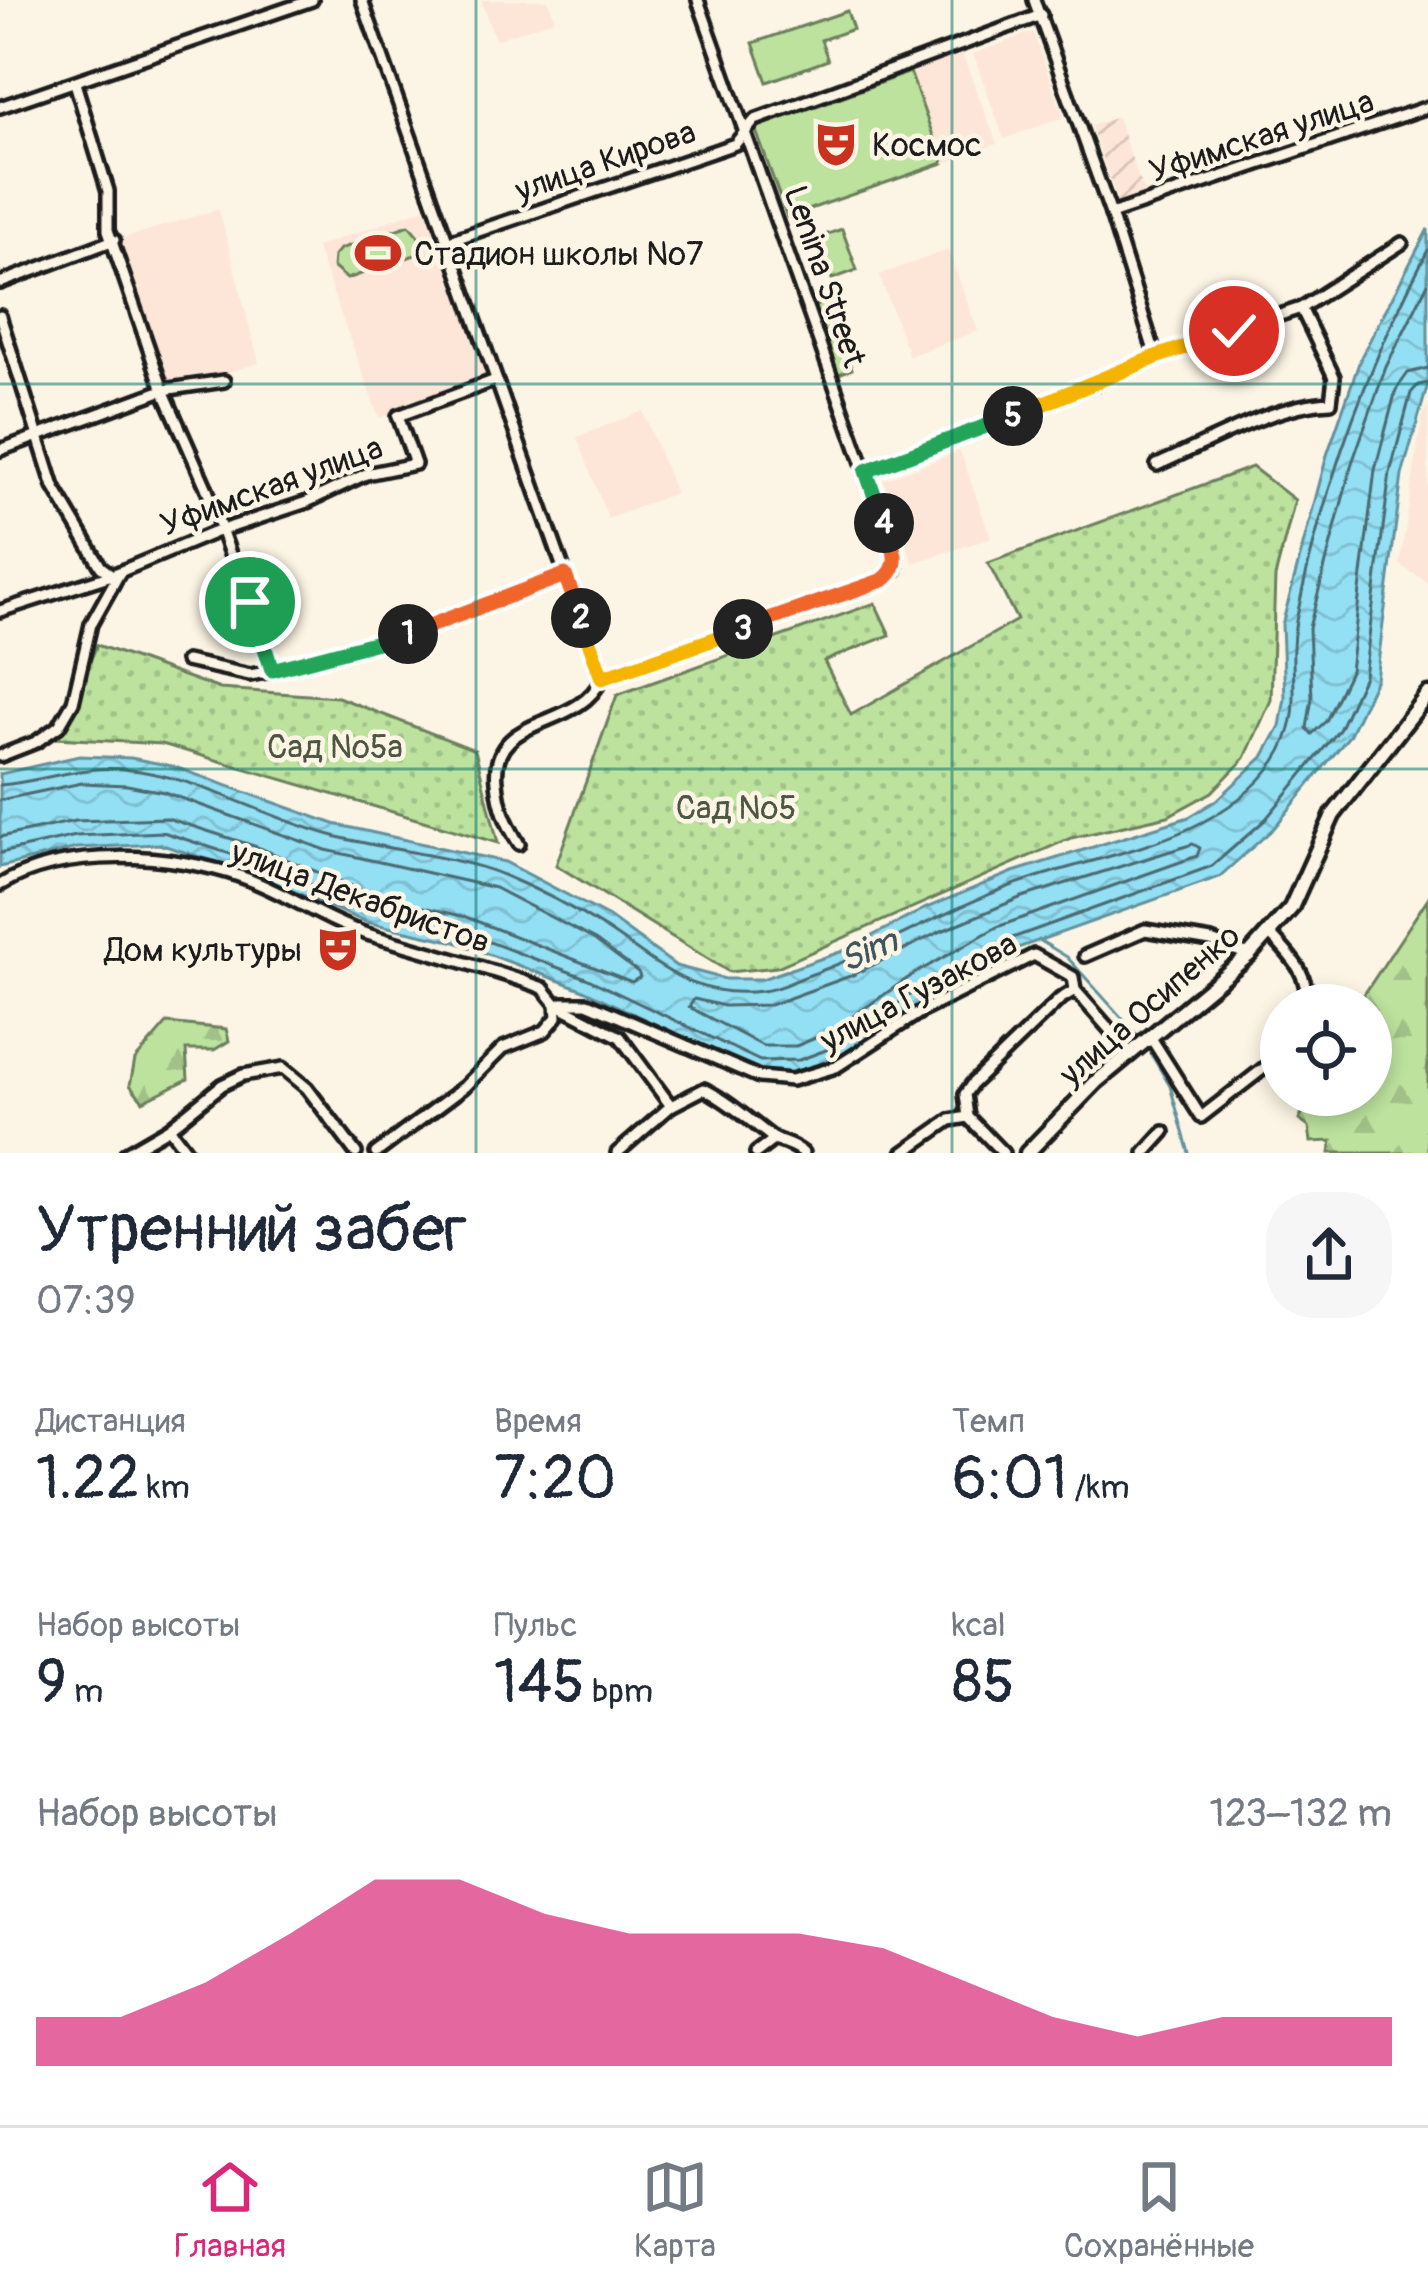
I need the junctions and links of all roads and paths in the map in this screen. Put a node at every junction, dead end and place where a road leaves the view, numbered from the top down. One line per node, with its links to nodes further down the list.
1 (312, 0): 6 (street)
2 (362, 0): 12 (street)
3 (698, 0): 9 (street, Lenina Street)
4 (1034, 0): 5 (street)
5 (1041, 15): 9 (street, улица Кирова); 10 (street)
6 (75, 83): 7 (street); 11 (street)
7 (0, 107)
8 (1428, 107): 10 (street, Уфимская улица)
9 (745, 130): 12 (street, улица Кирова); 24 (street, Lenina Street)
10 (1112, 214): 17 (street)
11 (114, 240): 14 (street); 20 (street)
12 (446, 242): 18 (street)
13 (1402, 243): 15 (street)
14 (0, 284)
15 (1301, 308): 17 (street); 23 (street)
16 (0, 316): 21 (street)
17 (1156, 354): 24 (street)
18 (496, 380): 25 (street, Уфимская улица); 28 (street)
19 (224, 381): 20 (street)
20 (163, 390): 21 (street); 25 (street)
21 (38, 436): 22 (street); 27 (street)
22 (0, 450)
23 (1157, 465)
24 (866, 471): 32 (street, Lenina Street)
25 (222, 530): 26 (street, Уфимская улица); 31 (street)
26 (124, 567): 27 (street, Уфимская улица); 34 (street)
27 (112, 575): 29 (street, Уфимская улица)
28 (565, 575): 31 (street); 32 (street)
29 (0, 611)
30 (186, 661): 31 (street)
31 (272, 670)
32 (602, 678): 35 (street)
33 (1428, 694): 37 (main road, улица Осипенко)
34 (0, 756)
35 (519, 844)
36 (0, 884): 42 (street, улица Декабристов)
37 (1269, 933): 38 (main road, улица Осипенко); 40 (street)
38 (1249, 955): 39 (street); 43 (main road, улица Осипенко)
39 (1084, 956)
40 (1307, 984)
41 (1075, 990): 42 (street, улица Гузакова); 44 (street, улица Гузакова); 47 (street)
42 (556, 1004): 46 (street, улица Декабристов); 54 (street)
43 (1151, 1037): 44 (main road, улица Осипенко); 45 (street)
44 (1131, 1054): 60 (main road, улица Осипенко)
45 (1260, 1072)
46 (671, 1106): 50 (street); 55 (street)
47 (968, 1118): 58 (street); 59 (street)
48 (169, 1128): 51 (street); 52 (street); 53 (street)
49 (1164, 1132): 61 (street)
50 (773, 1140): 56 (street); 57 (street)
51 (126, 1153)
52 (188, 1153)
53 (356, 1153)
54 (376, 1153)
55 (617, 1153)
56 (756, 1153)
57 (803, 1153)
58 (904, 1153)
59 (1003, 1153)
60 (1027, 1153)
61 (1145, 1153)

